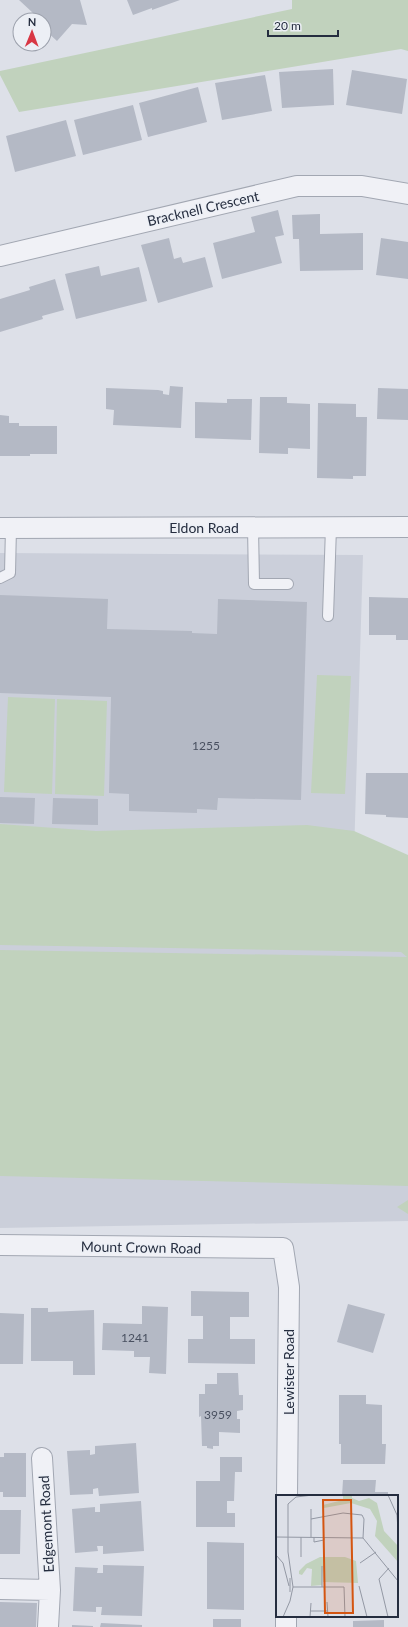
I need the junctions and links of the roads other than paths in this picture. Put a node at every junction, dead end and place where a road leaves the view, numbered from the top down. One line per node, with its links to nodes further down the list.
1 (408, 194): 2 (street, Bracknell Crescent)
2 (0, 256)
3 (254, 527): 4 (street, Eldon Road); 6 (street, Eldon Road); 8 (lane)
4 (331, 527): 5 (street, Eldon Road); 9 (lane)
5 (408, 527)
6 (5, 528): 7 (lane)
7 (0, 578)
8 (288, 584)
9 (328, 616)
10 (0, 1245): 11 (street, Mount Crown Road)
11 (283, 1248): 13 (street, Lewister Road)
12 (42, 1458): 15 (street, Edgemont Road)
13 (287, 1495)
14 (0, 1589): 15 (street, Edgemont Road)
15 (50, 1590): 16 (street, Edgemont Road)
16 (48, 1627)

